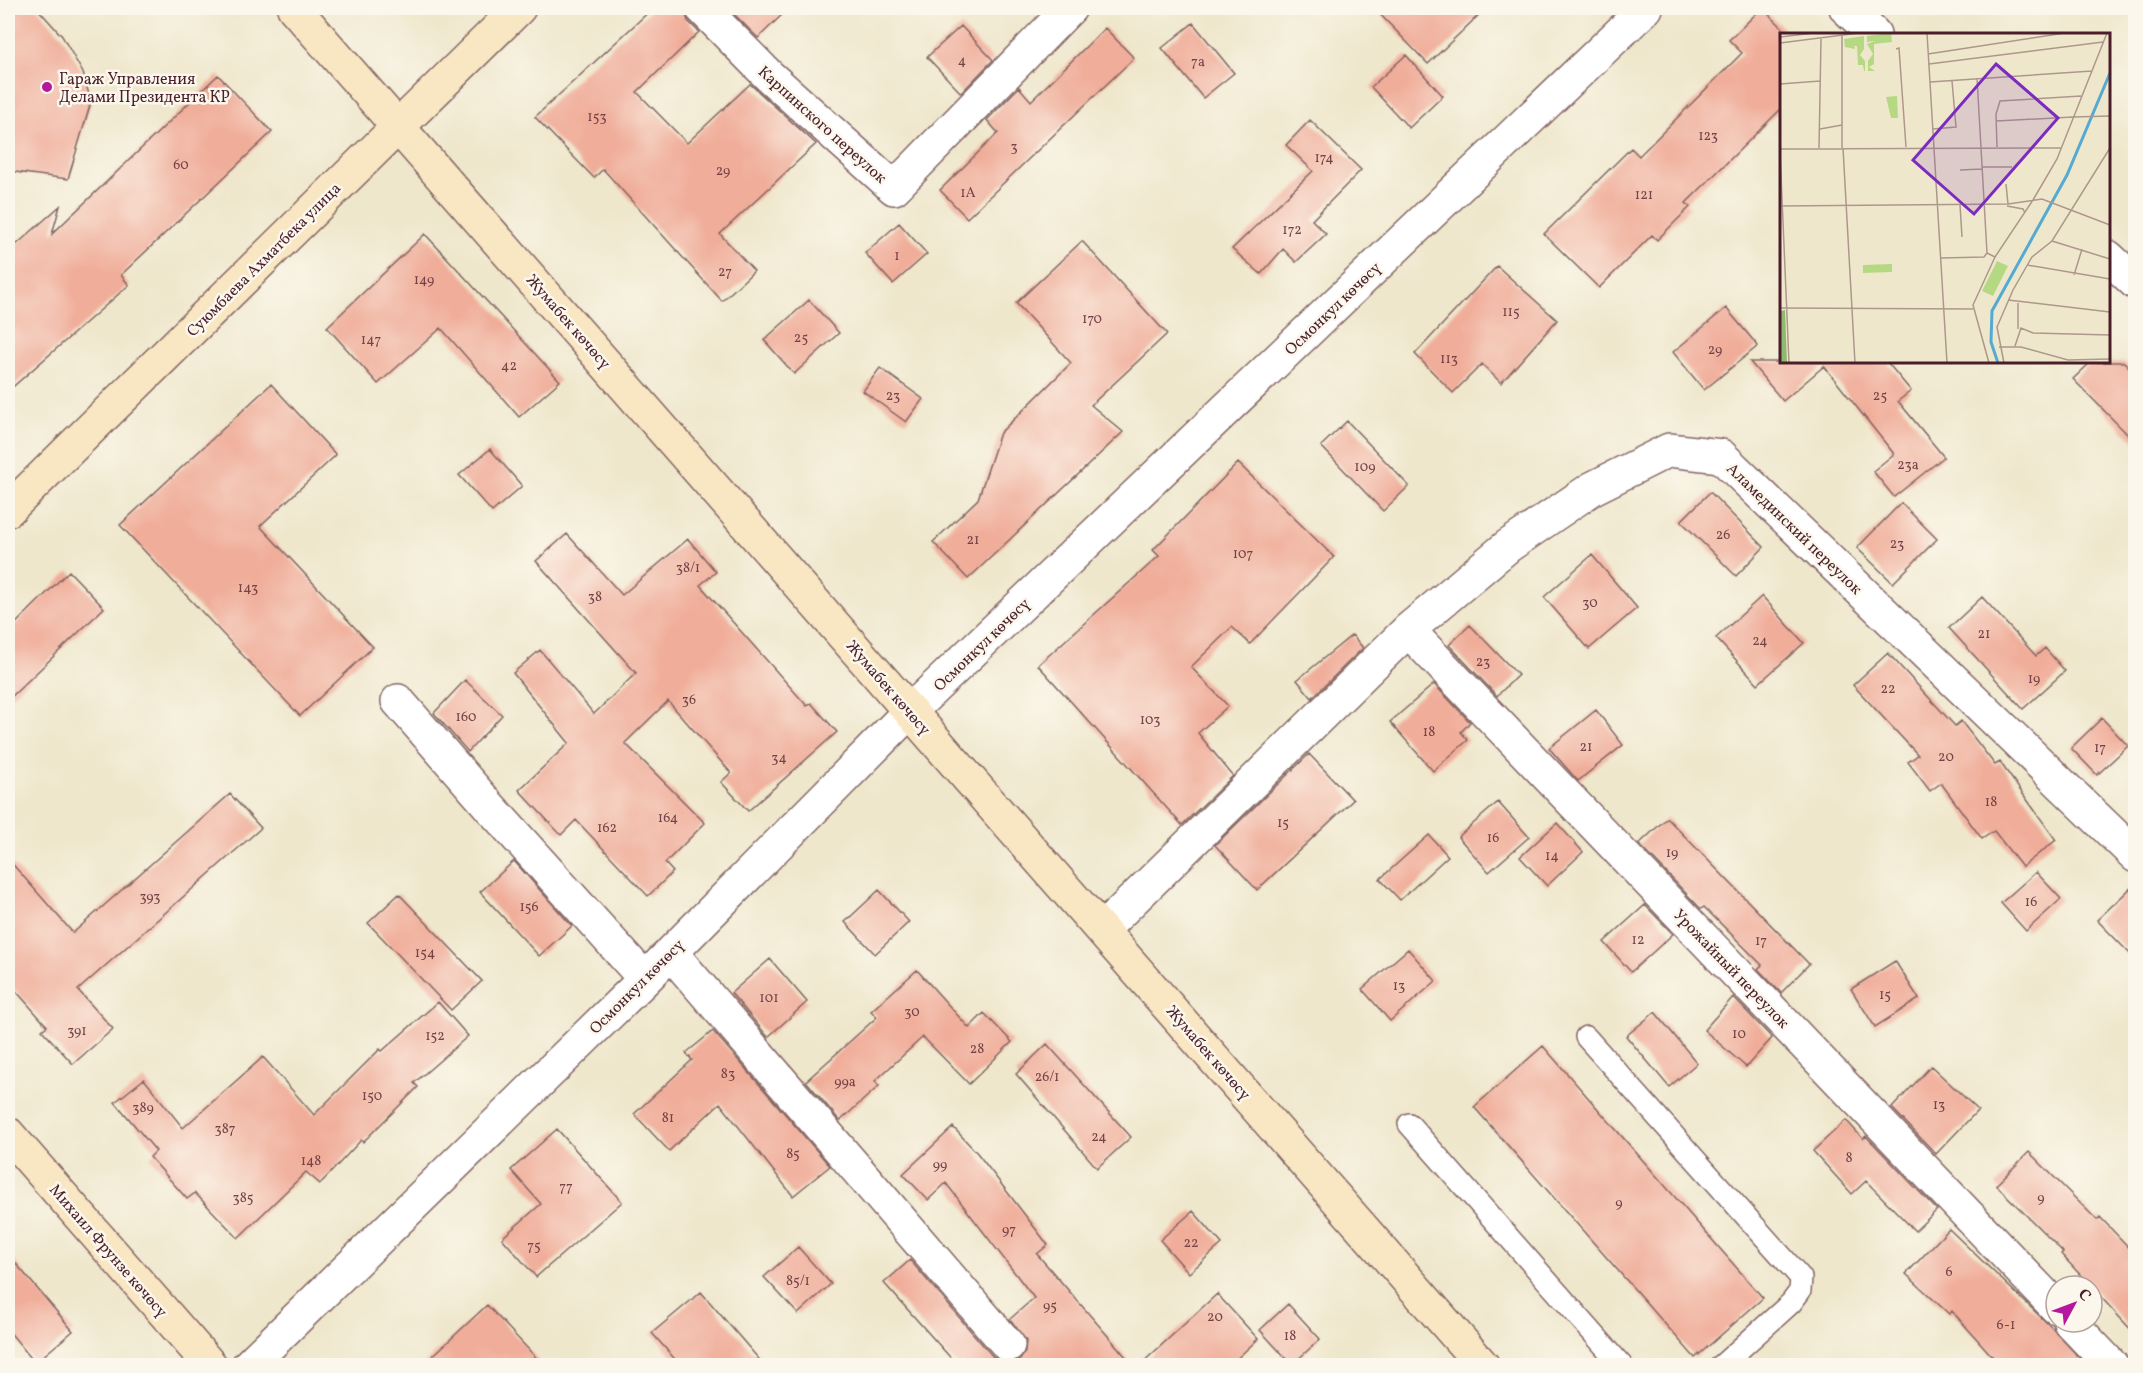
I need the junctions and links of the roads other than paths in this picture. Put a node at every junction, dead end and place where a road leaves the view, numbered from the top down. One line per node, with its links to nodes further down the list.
1 (294, 8): 8 (street, Жумабек көчөсү)
2 (519, 8): 8 (street, Суюмбаева Ахматбека улица)
3 (702, 8): 4 (street, Карпинского переулок)
4 (1070, 8)
5 (1646, 8): 14 (street, Осмонкул көчөсү)
6 (1846, 8): 7 (street)
7 (1873, 33)
8 (399, 125): 11 (street, Суюмбаева Ахматбека улица); 14 (street, Жумабек көчөсү)
9 (2110, 258): 10 (street)
10 (2136, 283)
11 (8, 510)
12 (1408, 630): 15 (street, Аламединский переулок); 16 (street, Аламединский переулок); 22 (street, Урожайный переулок)
13 (398, 701): 18 (street)
14 (910, 711): 16 (street, Жумабек көчөсү); 17 (street, Осмонкул көчөсү)
15 (2136, 856)
16 (1102, 930): 27 (street, Жумабек көчөсү)
17 (671, 953): 18 (street, Осмонкул көчөсү); 24 (street)
18 (645, 979): 26 (street, Осмонкул көчөсү)
19 (1586, 1036): 29 (lane)
20 (1408, 1124): 28 (lane)
21 (8, 1134): 25 (street, Михаил Фрунзе көчөсү)
22 (2044, 1294)
23 (2082, 1334): 30 (street)
24 (1008, 1346)
25 (211, 1365)
26 (248, 1365)
27 (1483, 1365)
28 (1622, 1365)
29 (1720, 1365)
30 (2112, 1365)

